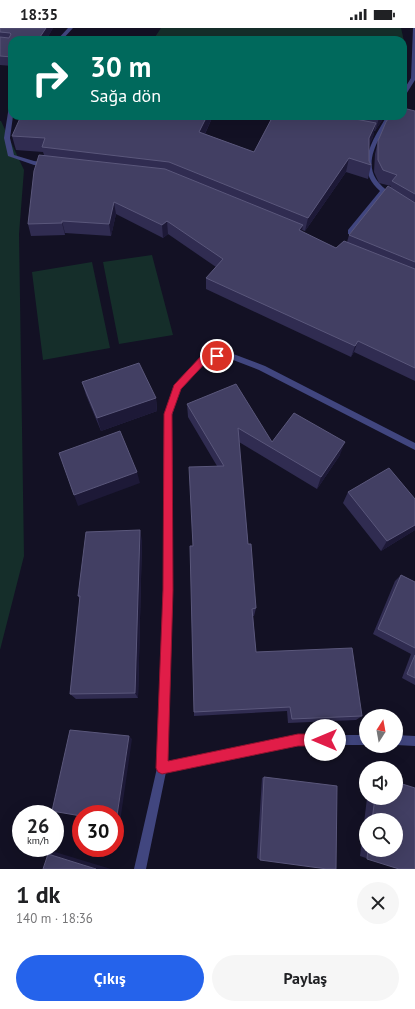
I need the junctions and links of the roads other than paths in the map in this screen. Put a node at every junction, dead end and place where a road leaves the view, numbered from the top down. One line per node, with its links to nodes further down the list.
1 (71, 28): 3 (street)
2 (415, 28): 4 (street)
3 (63, 36)
4 (407, 89)
5 (10, 120): 9 (street)
6 (387, 120): 8 (street)
7 (370, 133): 8 (street)
8 (378, 135): 10 (street)
9 (58, 166)
10 (382, 192): 11 (street); 12 (street)
11 (395, 200)
12 (350, 232)
13 (415, 447): 17 (street)
14 (359, 740): 17 (street)
15 (403, 740): 16 (street)
16 (415, 741)
17 (162, 768): 18 (street)
18 (140, 869)

